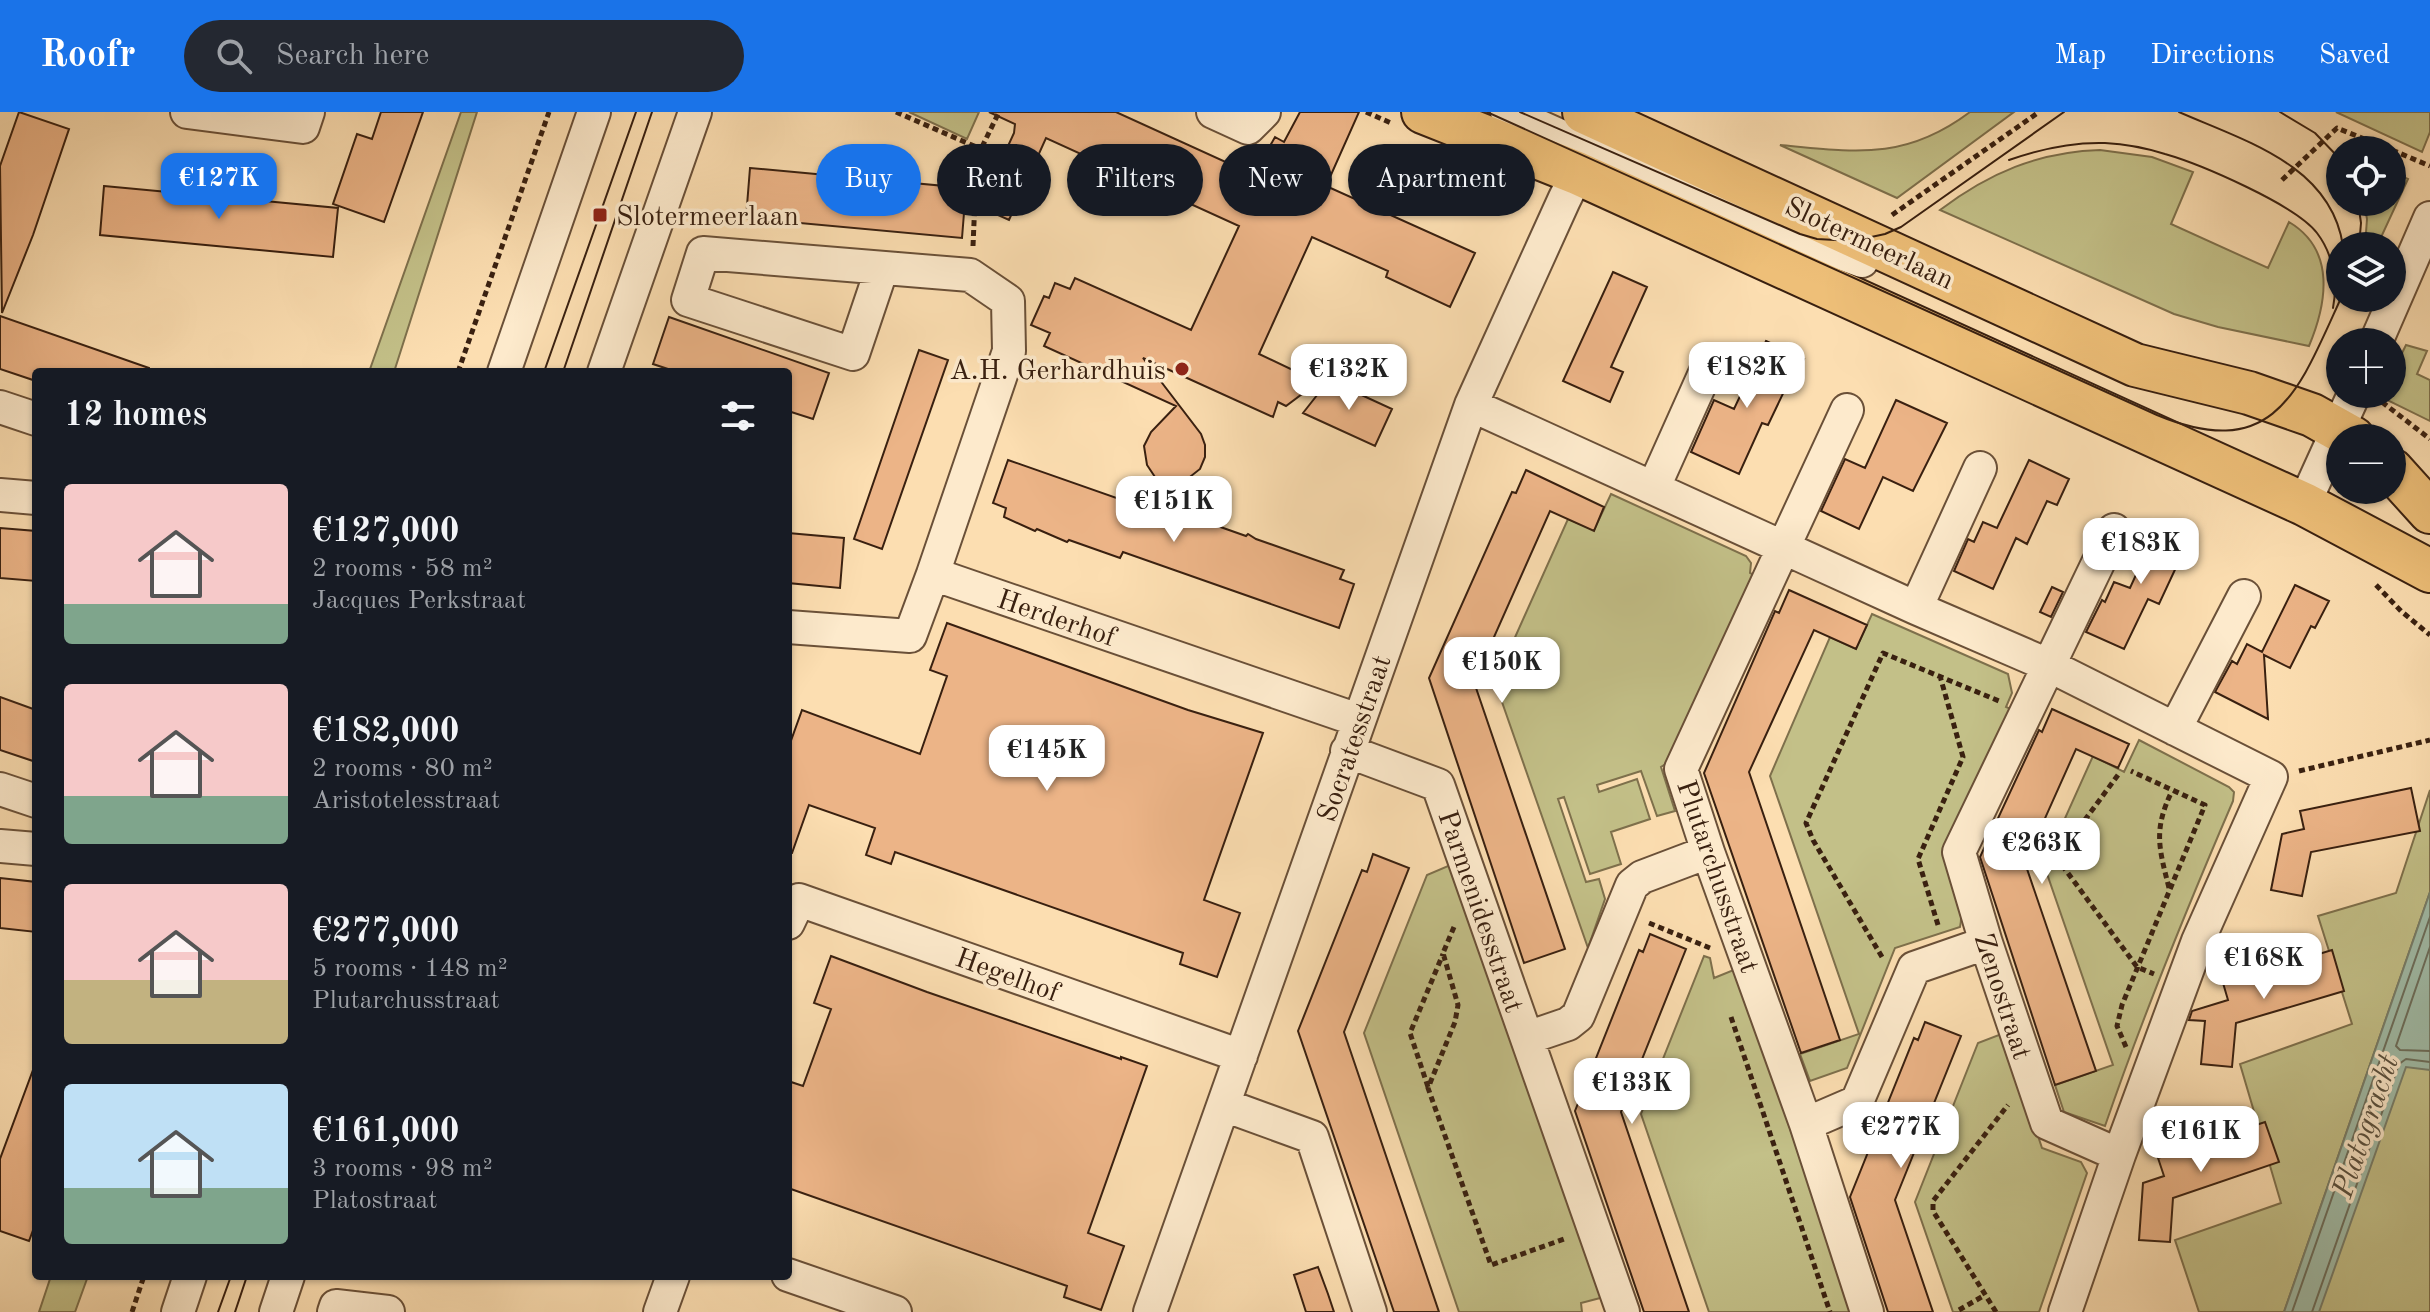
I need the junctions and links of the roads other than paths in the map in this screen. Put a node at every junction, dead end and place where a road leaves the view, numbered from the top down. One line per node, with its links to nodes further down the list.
1 (187, 112): 2 (street)
2 (308, 112)
3 (594, 112): 17 (street)
4 (695, 112): 18 (street)
5 (1213, 112): 6 (street)
6 (1264, 112)
7 (1423, 112): 9 (main road, Slotermeerlaan)
8 (1507, 112): 9 (street, Slotermeerlaan)
9 (1592, 133): 10 (street, Slotermeerlaan); 12 (main road, Slotermeerlaan); 16 (main road, Slotermeerlaan); 19 (street, Socratesstraat)
10 (1730, 212): 12 (street, Slotermeerlaan); 16 (street, Slotermeerlaan)
11 (2430, 218): 14 (street)
12 (1775, 263): 29 (main road, Slotermeerlaan)
13 (882, 268): 13 (street); 34 (street)
14 (2382, 328)
15 (1710, 362): 26 (street)
16 (2135, 365): 23 (main road, Slotermeerlaan)
17 (505, 368)
18 (605, 368)
19 (1471, 405): 26 (street); 39 (street, Socratesstraat)
20 (0, 407): 22 (street)
21 (1847, 410): 32 (street, Plutarchusstraat)
22 (32, 418)
23 (2348, 420): 29 (street)
24 (1980, 468): 36 (street)
25 (2406, 485): 30 (main road)
26 (1654, 487): 32 (street)
27 (0, 495): 28 (street)
28 (32, 498)
29 (2304, 504): 33 (main road, Slotermeerlaan)
30 (2430, 512)
31 (2114, 530): 38 (street, Zenostraat)
32 (1783, 546): 36 (street); 46 (street, Plutarchusstraat)
33 (2430, 571)
34 (933, 574): 37 (street); 39 (street, Herderhof)
35 (2244, 596): 40 (street)
36 (1916, 608): 38 (street)
37 (792, 627)
38 (2048, 665): 40 (street); 48 (street, Zenostraat)
39 (1358, 720): 41 (street, Socratesstraat)
40 (2175, 729): 53 (street)
41 (1347, 751): 49 (street, Parmenidesstraat); 50 (street, Socratesstraat)
42 (0, 789): 43 (street)
43 (32, 800)
44 (0, 846): 45 (street)
45 (32, 849)
46 (1708, 852): 49 (street, Parmenidesstraat); 52 (street, Plutarchusstraat)
47 (792, 915): 50 (street, Hegelhof)
48 (1986, 943): 52 (street); 53 (street, Zenostraat)
49 (1527, 1038): 66 (street, Parmenidesstraat)
50 (1241, 1056): 51 (street, Socratesstraat)
51 (1224, 1105): 64 (street, Socratesstraat); 65 (street)
52 (1806, 1124): 67 (street, Plutarchusstraat)
53 (2119, 1155): 68 (street)
54 (792, 1276): 63 (street)
55 (189, 1280): 58 (street)
56 (287, 1280): 59 (street)
57 (672, 1280): 62 (street)
58 (178, 1312)
59 (276, 1312)
60 (334, 1312): 61 (street)
61 (388, 1312)
62 (660, 1312)
63 (895, 1312)
64 (1150, 1312)
65 (1370, 1312)
66 (1623, 1312)
67 (1867, 1312)
68 (2065, 1312)

